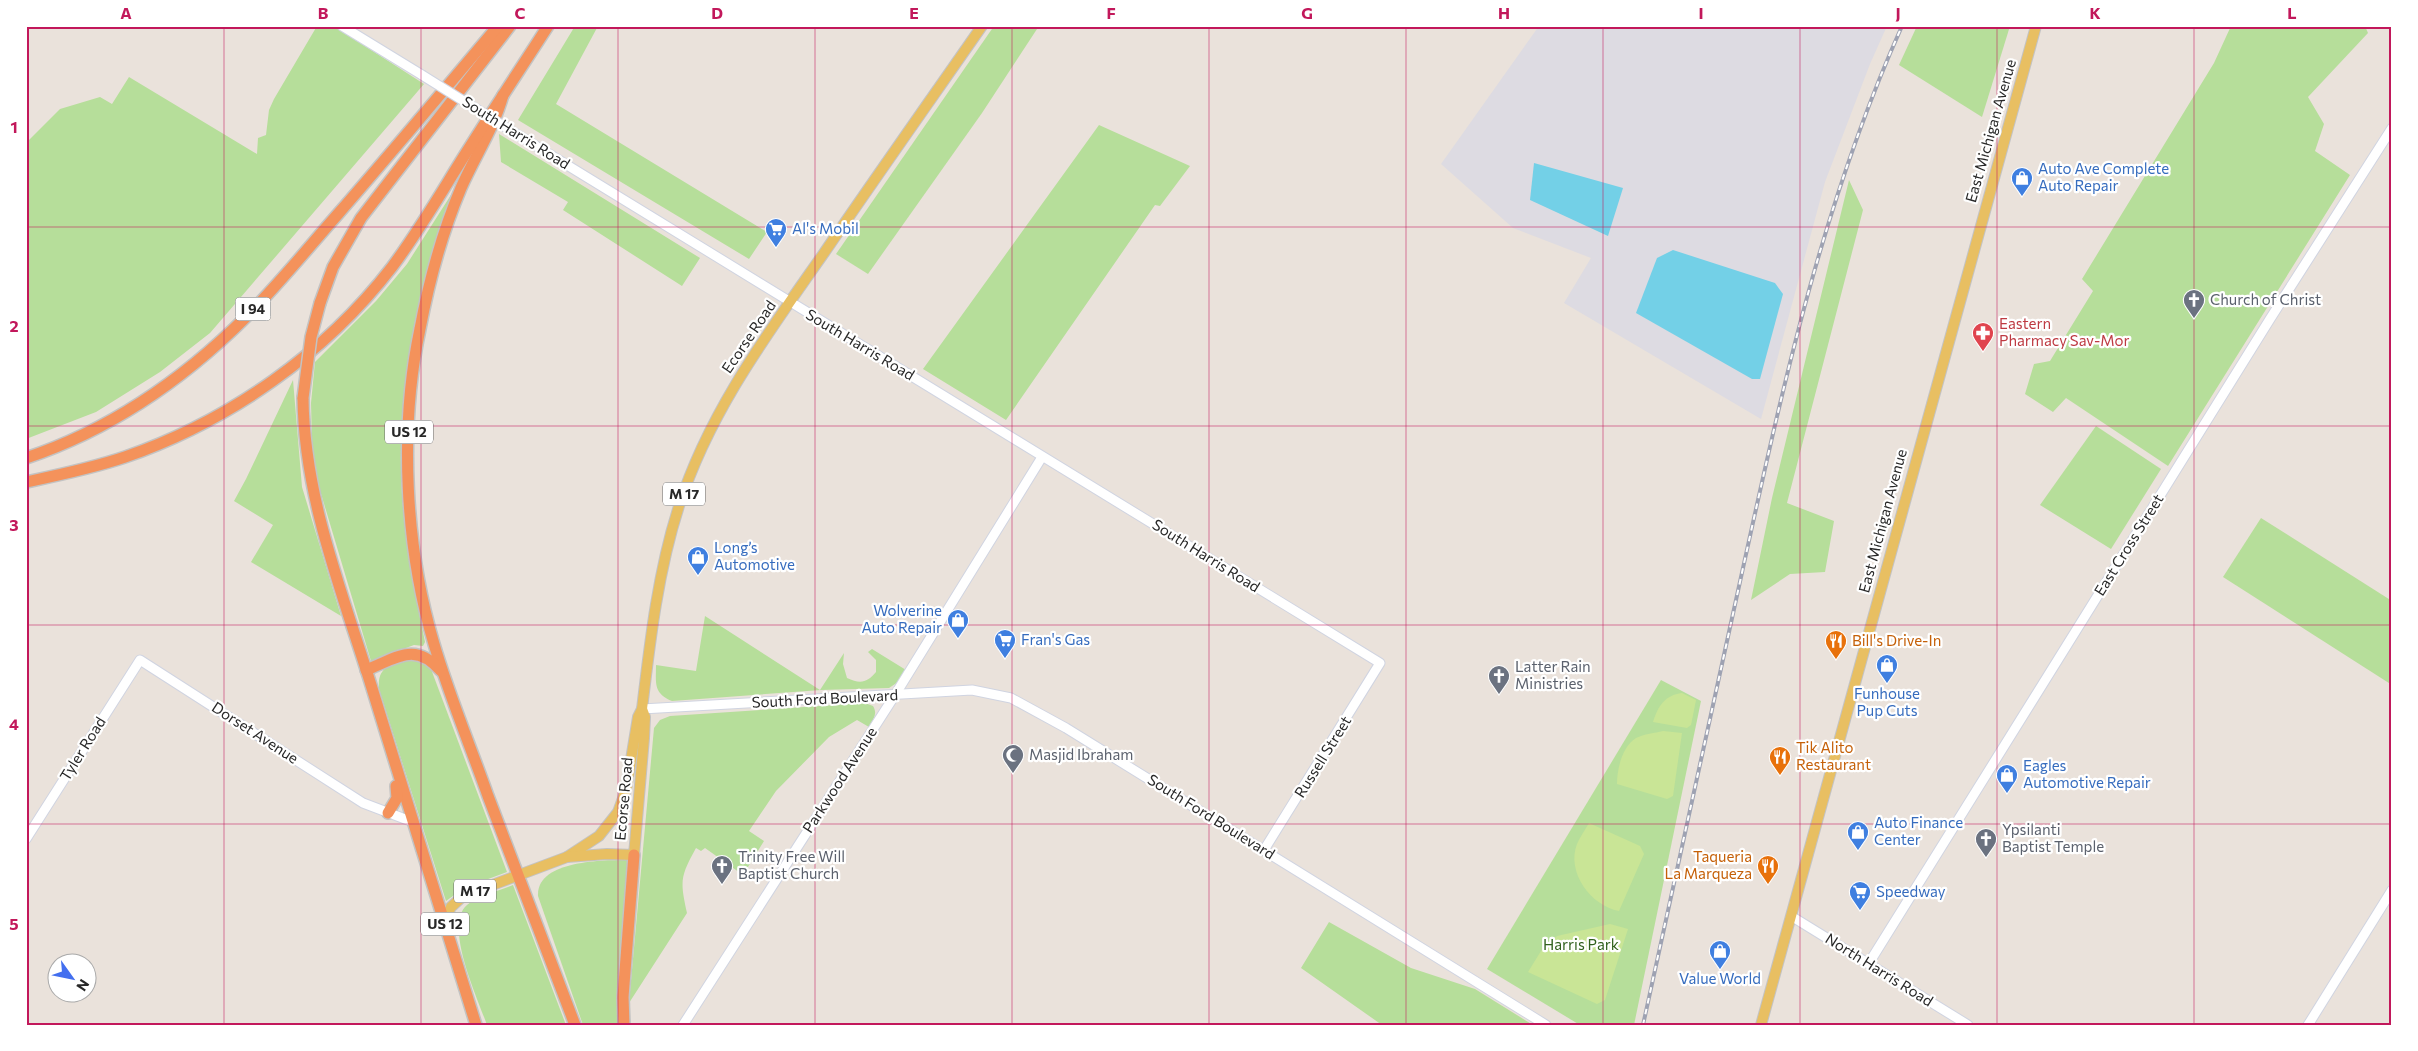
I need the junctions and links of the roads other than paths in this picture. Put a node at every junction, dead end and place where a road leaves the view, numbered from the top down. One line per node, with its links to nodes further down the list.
1 (342, 26): 9 (street, South Harris Road, bridge)
2 (498, 26): 11 (highway, I 94)
3 (510, 26): 15 (highway, US 12, bridge)
4 (548, 26): 7 (highway)
5 (982, 26): 9 (main road, Ecorse Road / M 17)
6 (2036, 26): 28 (main road, East Michigan Avenue)
7 (503, 95): 12 (highway); 16 (highway, US 12)
8 (2392, 128): 30 (street, East Cross Street)
9 (790, 302): 10 (street, South Harris Road); 19 (main road, Ecorse Road / M 17)
10 (1042, 457): 14 (street, South Harris Road); 18 (street, Parkwood Avenue)
11 (26, 458)
12 (26, 482)
13 (140, 660): 20 (street, Dorset Avenue); 22 (street, Tyler Road)
14 (1380, 663): 23 (street, Russell Street)
15 (366, 670): 16 (highway); 17 (highway, US 12 / US 12)
16 (443, 674): 26 (highway, US 12)
17 (373, 692): 20 (highway); 21 (highway, US 12 / US 12)
18 (895, 695): 19 (street, South Ford Boulevard); 23 (street, South Ford Boulevard); 34 (street, Parkwood Avenue)
19 (642, 709): 24 (main road, Ecorse Road / M 17); 25 (main road, Ecorse Road / M 17)
20 (385, 812): 21 (street)
21 (413, 822): 29 (highway, US 12 / US 12)
22 (26, 839)
23 (1264, 850): 35 (street, South Ford Boulevard)
24 (634, 855): 25 (main road, Ecorse Road / M 17); 33 (highway)
25 (565, 858): 26 (main road, Ecorse Road / M 17)
26 (518, 875): 29 (main road, Ecorse Road / M 17); 32 (highway, US 12)
27 (2392, 890): 38 (street)
28 (1791, 916): 30 (street, North Harris Road); 36 (main road, East Michigan Avenue)
29 (444, 922): 31 (highway, US 12 / US 12)
30 (1869, 963): 37 (street, North Harris Road)
31 (476, 1025)
32 (574, 1025)
33 (624, 1025)
34 (683, 1025)
35 (1546, 1025)
36 (1761, 1025)
37 (1968, 1025)
38 (2308, 1025)

